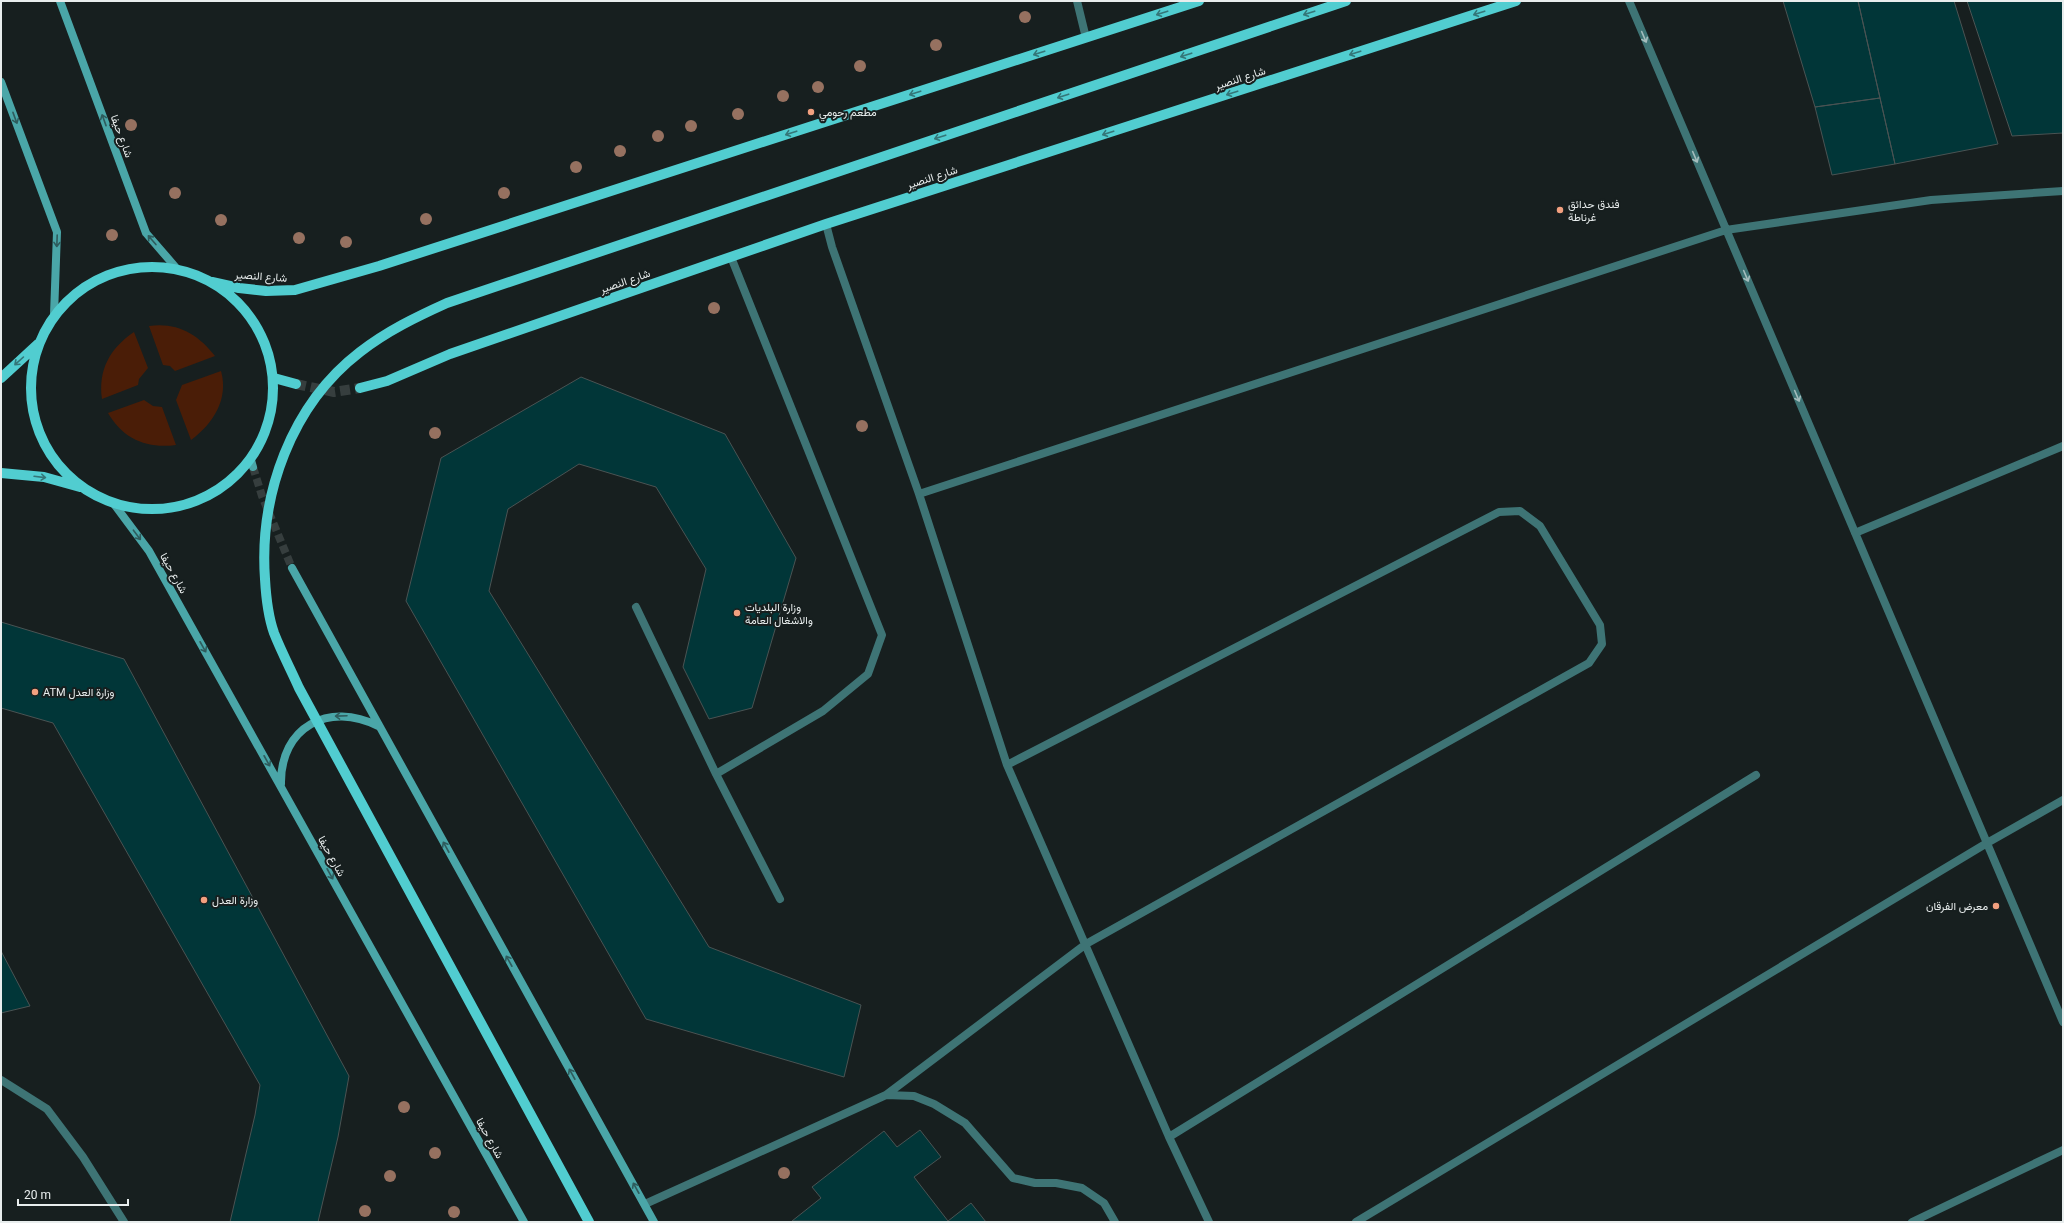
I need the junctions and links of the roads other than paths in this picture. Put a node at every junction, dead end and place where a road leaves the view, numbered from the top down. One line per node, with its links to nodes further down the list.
1 (60, 1): 13 (main road, شارع حيفا, one-way to 1)
2 (1078, 1): 7 (street)
3 (1200, 1): 7 (main road, شارع النصیر, one-way to 7)
4 (1346, 1): 46 (main road, one-way to 46, bridge)
5 (1516, 1): 10 (main road, شارع النصیر, one-way to 10)
6 (1629, 1): 11 (street, one-way to 11)
7 (1086, 38): 14 (main road, شارع النصیر, one-way to 14)
8 (1, 82): 15 (main road, one-way to 15)
9 (2063, 191): 11 (street)
10 (826, 224): 12 (main road, شارع النصیر); 24 (street)
11 (1726, 230): 24 (street); 26 (street, one-way to 26)
12 (731, 257): 20 (main road, شارع النصیر); 31 (street)
13 (178, 270): 14 (main road); 15 (main road)
14 (212, 282): 18 (main road)
15 (54, 315): 16 (main road)
16 (38, 344): 17 (main road, one-way to 17); 23 (main road)
17 (1, 378)
18 (274, 378): 19 (main road); 25 (main road)
19 (296, 384)
20 (360, 388)
21 (2063, 446): 26 (street)
22 (1, 473): 23 (main road, one-way to 23)
23 (80, 487): 25 (main road)
24 (919, 494): 30 (street)
25 (114, 504): 33 (main road, شارع حيفا, one-way to 33)
26 (1855, 532): 35 (street)
27 (292, 568): 29 (main road)
28 (636, 607): 31 (street)
29 (378, 726): 33 (main road, one-way to 33); 43 (main road, one-way to 29)
30 (1007, 764): 37 (street); 37 (street)
31 (716, 774): 36 (street)
32 (1756, 775): 41 (street)
33 (281, 786): 45 (main road, شارع حيفا, one-way to 45)
34 (2063, 800): 35 (street)
35 (1987, 843): 38 (street); 50 (street)
36 (780, 898)
37 (1086, 944): 40 (street); 41 (street)
38 (2063, 1022)
39 (1, 1080): 44 (street)
40 (886, 1095): 43 (street); 48 (street)
41 (1169, 1137): 49 (street)
42 (2063, 1150): 51 (street)
43 (645, 1204): 47 (main road)
44 (124, 1222)
45 (524, 1222)
46 (589, 1222)
47 (654, 1222)
48 (1115, 1222)
49 (1209, 1222)
50 (1356, 1222)
51 (1912, 1222)

